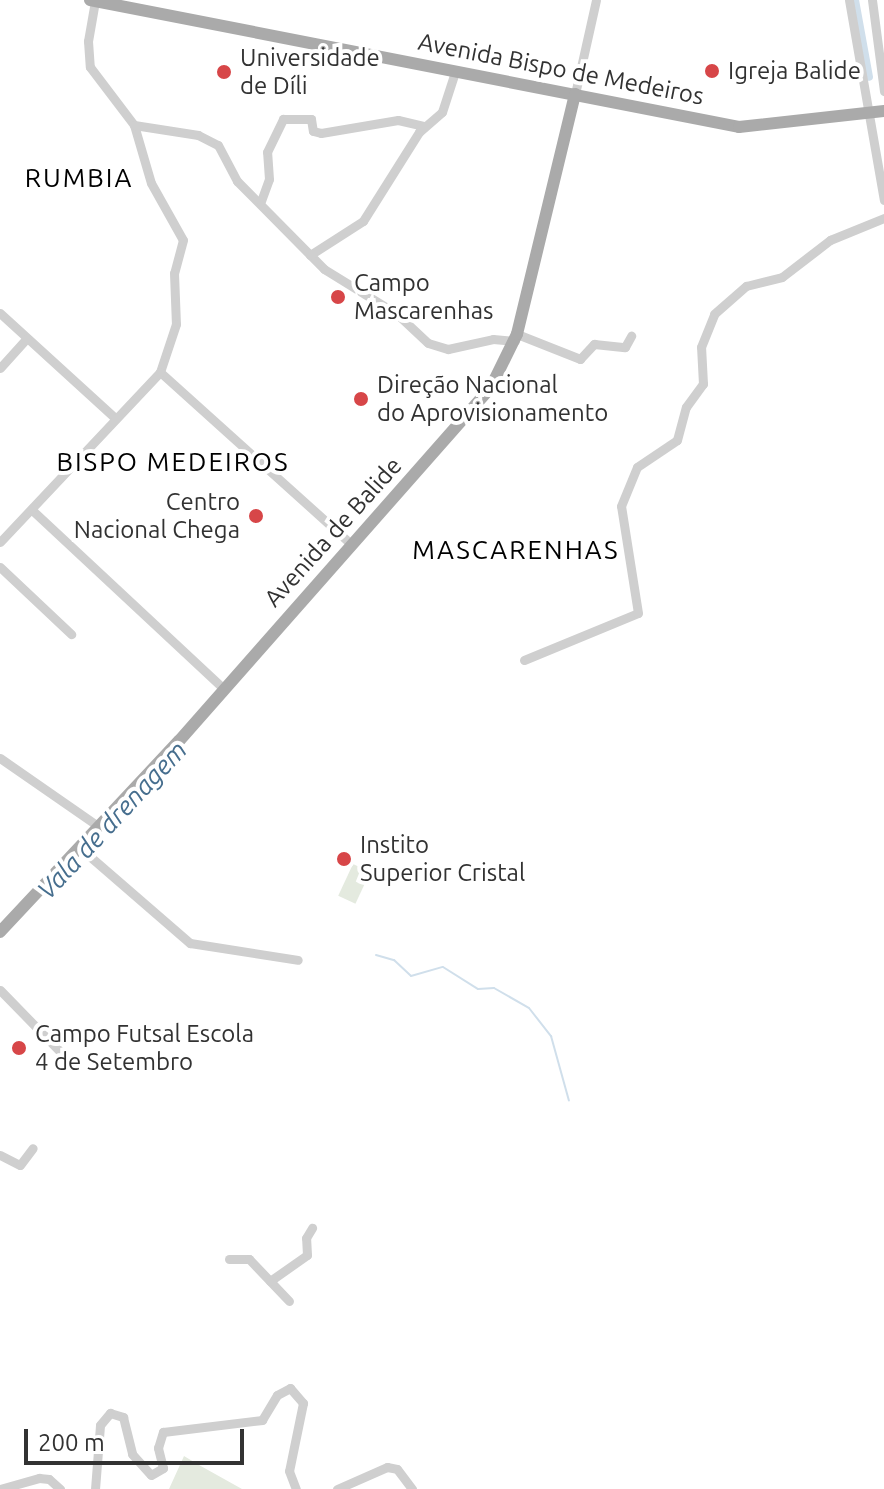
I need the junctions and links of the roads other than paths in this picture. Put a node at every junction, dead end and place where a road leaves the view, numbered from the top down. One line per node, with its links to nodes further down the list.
1 (93, 0): 5 (main road, Avenida Bispo de Medeiros); 11 (street)
2 (596, 0): 8 (street)
3 (849, 0): 10 (street)
4 (872, 0): 7 (street)
5 (112, 2): 8 (main road, Avenida Bispo de Medeiros)
6 (454, 75): 12 (street)
7 (884, 91)
8 (575, 94): 10 (main road, Avenida Bispo de Medeiros); 19 (main road, Avenida de Balide)
9 (884, 111): 10 (main road, Avenida Bispo de Medeiros)
10 (869, 113): 13 (street)
11 (134, 125): 14 (street); 22 (street)
12 (424, 126): 14 (street); 16 (street)
13 (884, 200)
14 (261, 201): 16 (street)
15 (884, 218): 29 (street)
16 (310, 255): 19 (street)
17 (0, 313): 20 (street)
18 (631, 336): 19 (street)
19 (516, 337): 26 (main road, Avenida de Balide)
20 (27, 338): 21 (street); 23 (street)
21 (0, 368)
22 (160, 372): 23 (street); 26 (street)
23 (115, 418): 24 (street)
24 (32, 510): 25 (street); 30 (street)
25 (0, 542)
26 (350, 543): 30 (main road, Avenida de Balide)
27 (0, 567): 28 (street)
28 (71, 634)
29 (524, 660)
30 (223, 688): 32 (main road, Avenida de Balide)
31 (0, 758): 32 (street)
32 (98, 826): 33 (main road, Avenida de Balide)
33 (82, 849): 34 (main road, Avenida de Balide); 35 (street)
34 (0, 932)
35 (298, 960)
36 (0, 990): 37 (street)
37 (76, 1068)
38 (33, 1148): 39 (street)
39 (0, 1155)
40 (312, 1228): 42 (street)
41 (229, 1259): 42 (street)
42 (270, 1281): 43 (street)
43 (289, 1301)
44 (0, 1489): 45 (street)
45 (60, 1489)
46 (95, 1489): 47 (street)
47 (296, 1489)
48 (337, 1489): 49 (street)
49 (412, 1489)

